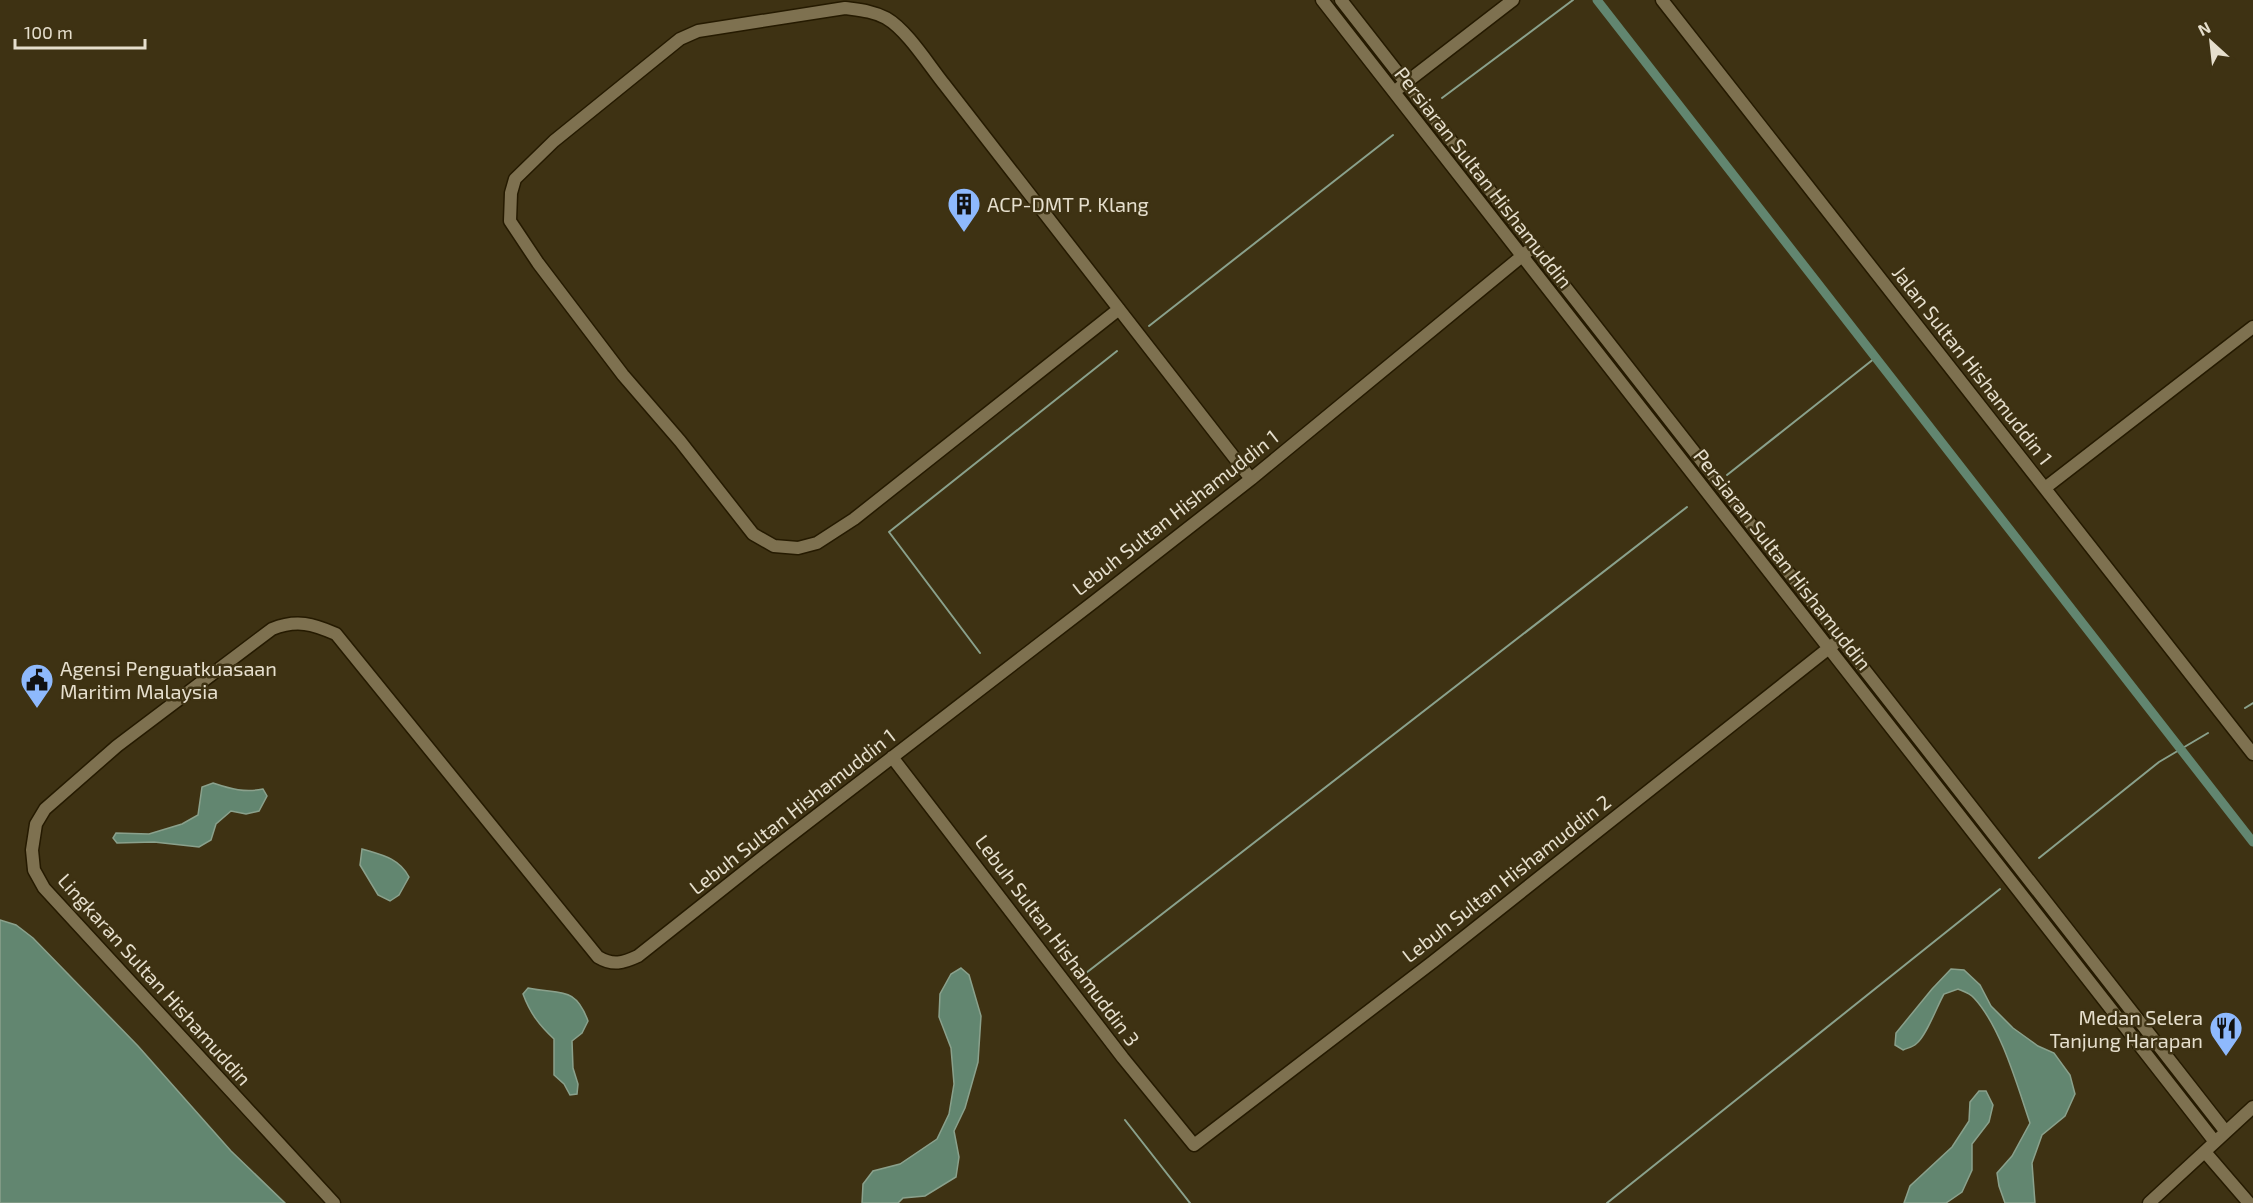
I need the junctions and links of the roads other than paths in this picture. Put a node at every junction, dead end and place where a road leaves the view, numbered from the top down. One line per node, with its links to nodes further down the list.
1 (1322, 0): 6 (street, Persiaran Sultan Hishamuddin)
2 (1341, 0): 5 (street, Persiaran Sultan Hishamuddin)
3 (1513, 0): 5 (street)
4 (1662, 0): 12 (street, Jalan Sultan Hishamuddin 1)
5 (1405, 83): 6 (street); 7 (street, Persiaran Sultan Hishamuddin)
6 (1393, 92): 8 (street, Persiaran Sultan Hishamuddin)
7 (1533, 247): 8 (street, Lebuh Sultan Hishamuddin 1); 13 (street, Persiaran Sultan Hishamuddin)
8 (1522, 256): 11 (street, Lebuh Sultan Hishamuddin 1); 14 (street, Persiaran Sultan Hishamuddin)
9 (1119, 309): 9 (street); 11 (street)
10 (2253, 327): 12 (street)
11 (1251, 479): 17 (street, Lebuh Sultan Hishamuddin 1)
12 (2045, 488): 16 (street, Jalan Sultan Hishamuddin 1)
13 (1841, 640): 14 (street, Lebuh Sultan Hishamuddin 2); 18 (street, Persiaran Sultan Hishamuddin)
14 (1828, 649): 19 (street, Persiaran Sultan Hishamuddin); 23 (street, Lebuh Sultan Hishamuddin 2)
15 (117, 746): 17 (street, Lebuh Sultan Hishamuddin 1); 25 (street, Lingkaran Sultan Hishamuddin)
16 (2253, 754)
17 (892, 758): 23 (street, Lebuh Sultan Hishamuddin 3)
18 (2114, 989): 19 (street); 21 (street, Persiaran Sultan Hishamuddin)
19 (2103, 999): 22 (street, Persiaran Sultan Hishamuddin)
20 (2253, 1107): 21 (street)
21 (2226, 1132): 22 (street)
22 (2215, 1142): 24 (street)
23 (1194, 1145)
24 (2205, 1152): 26 (street); 27 (street)
25 (334, 1203)
26 (2149, 1203)
27 (2249, 1203)

